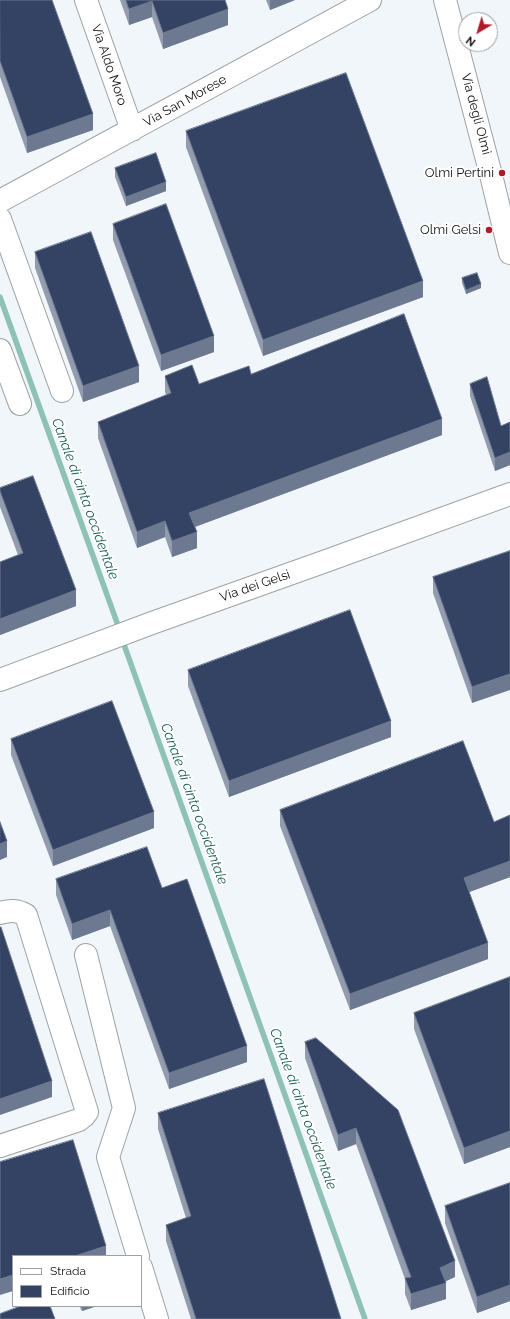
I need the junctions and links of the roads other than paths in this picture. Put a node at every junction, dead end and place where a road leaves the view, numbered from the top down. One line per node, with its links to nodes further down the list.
1 (86, 0): 4 (street, Via Aldo Moro)
2 (370, 0): 4 (street, Via San Morese)
3 (446, 0): 7 (street, Via degli Olmi)
4 (132, 130): 5 (street, Via San Morese)
5 (0, 201)
6 (0, 219): 9 (street)
7 (510, 253)
8 (0, 350): 10 (street)
9 (62, 391)
10 (20, 404)
11 (510, 494): 12 (street, Via dei Gelsi)
12 (0, 680)
13 (0, 913): 15 (street)
14 (86, 955): 16 (street)
15 (0, 1146)
16 (138, 1255)
17 (142, 1270): 18 (street)
18 (157, 1319)

